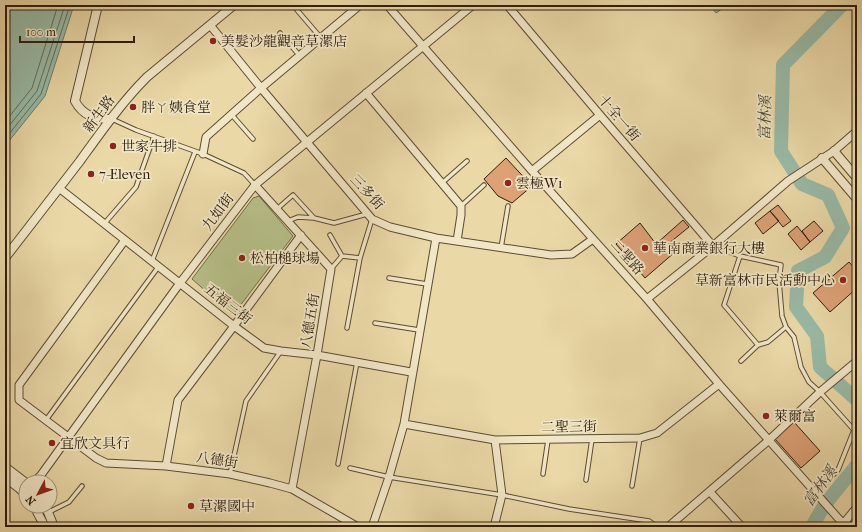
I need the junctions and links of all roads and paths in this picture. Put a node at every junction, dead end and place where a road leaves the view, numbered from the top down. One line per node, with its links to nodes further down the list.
1 (98, 5): 17 (street)
2 (234, 5): 8 (street, 新生路)
3 (360, 5): 10 (street)
4 (387, 5): 11 (street, 二聖路)
5 (473, 5): 11 (street, 九如街)
6 (507, 5): 16 (street, 十全一街)
7 (297, 10): 10 (lane)
8 (210, 24): 13 (street, 三多街); 17 (street, 新生路)
9 (280, 33): 12 (lane)
10 (321, 38): 12 (street)
11 (423, 46): 14 (street, 九如街); 27 (street, 二聖路)
12 (300, 56): 13 (street)
13 (261, 88): 15 (street); 21 (street, 三多街)
14 (366, 94): 21 (street, 九如街); 29 (street)
15 (231, 114): 20 (lane); 24 (street)
16 (600, 115): 27 (street); 47 (street, 十全一街)
17 (111, 119): 19 (lane); 32 (street, 新生路)
18 (857, 131): 22 (street)
19 (154, 136): 23 (lane); 40 (lane)
20 (253, 139)
21 (306, 142): 30 (street, 九如街); 37 (street, 三多街)
22 (834, 151): 25 (street); 28 (street)
23 (195, 152): 24 (lane); 53 (lane)
24 (203, 154): 30 (lane)
25 (822, 158): 33 (street); 47 (street)
26 (467, 161): 29 (lane)
27 (532, 171): 44 (street, 二聖路)
28 (857, 178)
29 (441, 184): 34 (street)
30 (255, 185): 36 (street); 57 (street, 九如街)
31 (484, 185): 34 (lane)
32 (59, 188): 40 (street, 五福三街); 51 (street, 新生路)
33 (857, 199)
34 (461, 206): 46 (street)
35 (508, 206): 48 (lane)
36 (277, 209): 38 (lane); 39 (street)
37 (370, 217): 38 (lane); 43 (street, 三多街); 52 (lane)
38 (314, 218): 39 (lane)
39 (288, 221): 41 (street)
40 (104, 224): 45 (street, 五福三街)
41 (301, 235): 55 (street); 61 (street)
42 (330, 235): 49 (lane)
43 (436, 238): 46 (street, 三多街); 58 (street)
44 (593, 239): 48 (street, 三多街); 59 (street, 二聖路)
45 (125, 240): 53 (street, 五福三街); 74 (street, 八德街)
46 (457, 241): 48 (street, 三多街)
47 (713, 246): 50 (lane); 59 (street)
48 (501, 249)
49 (342, 256): 52 (lane); 55 (lane)
50 (740, 256): 62 (lane); 65 (lane)
51 (5, 258)
52 (360, 258): 63 (lane)
53 (152, 261): 54 (street, 五福三街)
54 (159, 266): 57 (street, 五福三街); 74 (lane)
55 (331, 269): 67 (street, 八德五街)
56 (389, 278): 58 (lane)
57 (180, 283): 61 (street, 五福三街); 76 (street, 九如街)
58 (427, 284): 64 (street)
59 (647, 300): 72 (street, 二聖路)
60 (375, 322): 64 (lane)
61 (234, 326): 66 (street, 五福三街); 83 (street)
62 (786, 327): 65 (lane); 73 (lane)
63 (347, 328)
64 (419, 330): 71 (street)
65 (758, 345): 68 (lane)
66 (281, 352): 67 (street, 五福三街); 87 (lane)
67 (317, 355): 70 (street, 五福三街); 96 (street, 八德五街)
68 (741, 361)
69 (857, 361): 73 (street)
70 (357, 362): 71 (street, 五福三街); 82 (lane)
71 (412, 372): 75 (street)
72 (719, 384): 77 (street, 二聖三街); 81 (street, 二聖路)
73 (822, 390): 81 (street); 98 (lane)
74 (46, 420): 76 (street, 八德街)
75 (404, 424): 79 (street, 二聖三街); 90 (street)
76 (68, 437): 83 (street, 八德街); 86 (street, 九如街)
77 (640, 438): 78 (street, 二聖三街); 94 (lane)
78 (592, 439): 80 (street, 二聖三街); 92 (lane)
79 (495, 440): 80 (street, 二聖三街); 99 (street)
80 (548, 440): 88 (lane)
81 (769, 440): 97 (street); 98 (street, 二聖路)
82 (338, 464)
83 (166, 466): 87 (street, 八德街)
84 (5, 467): 89 (street)
85 (350, 468): 90 (lane)
86 (42, 474)
87 (230, 474): 96 (street, 八德街)
88 (543, 474)
89 (18, 477)
90 (389, 477): 99 (lane); 109 (street)
91 (6, 480): 95 (street)
92 (586, 480)
93 (82, 486): 100 (lane)
94 (632, 486)
95 (18, 488)
96 (292, 489): 108 (street, 八德街)
97 (710, 492): 104 (street); 112 (street)
98 (815, 493): 105 (street, 二聖路)
99 (502, 495): 110 (street); 111 (lane)
100 (58, 506)
101 (857, 507): 105 (street)
102 (38, 514): 106 (street)
103 (48, 514): 107 (street)
104 (739, 526)
105 (845, 526)
106 (45, 527)
107 (54, 527)
108 (358, 527)
109 (372, 527)
110 (494, 527)
111 (657, 527)
112 (668, 527)

